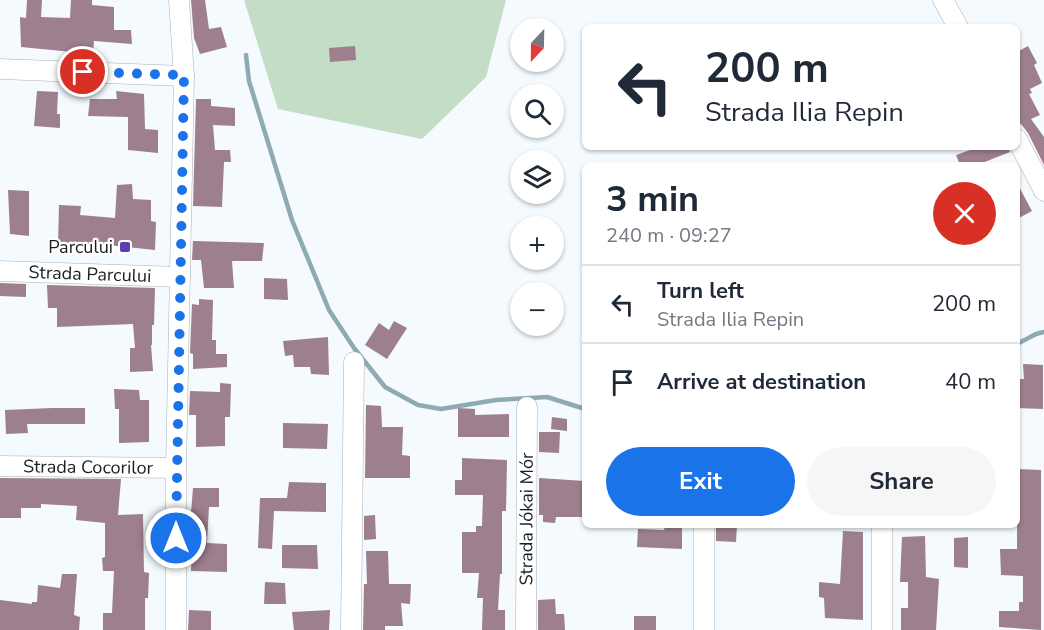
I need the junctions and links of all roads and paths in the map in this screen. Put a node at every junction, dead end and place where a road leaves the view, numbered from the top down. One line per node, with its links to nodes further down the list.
1 (179, 0): 5 (street)
2 (943, 0): 3 (street)
3 (956, 24)
4 (0, 69): 5 (street)
5 (184, 75): 9 (street)
6 (1020, 145): 7 (street)
7 (1044, 191)
8 (0, 271): 9 (street, Strada Parcului)
9 (180, 277): 13 (street)
10 (354, 362): 17 (street)
11 (527, 407): 18 (street, Strada Jókai Mór)
12 (0, 466): 13 (street, Strada Cocorilor)
13 (176, 468): 16 (street)
14 (704, 528): 19 (street)
15 (882, 528): 20 (street)
16 (176, 630)
17 (351, 630)
18 (526, 630)
19 (704, 630)
20 (882, 630)

